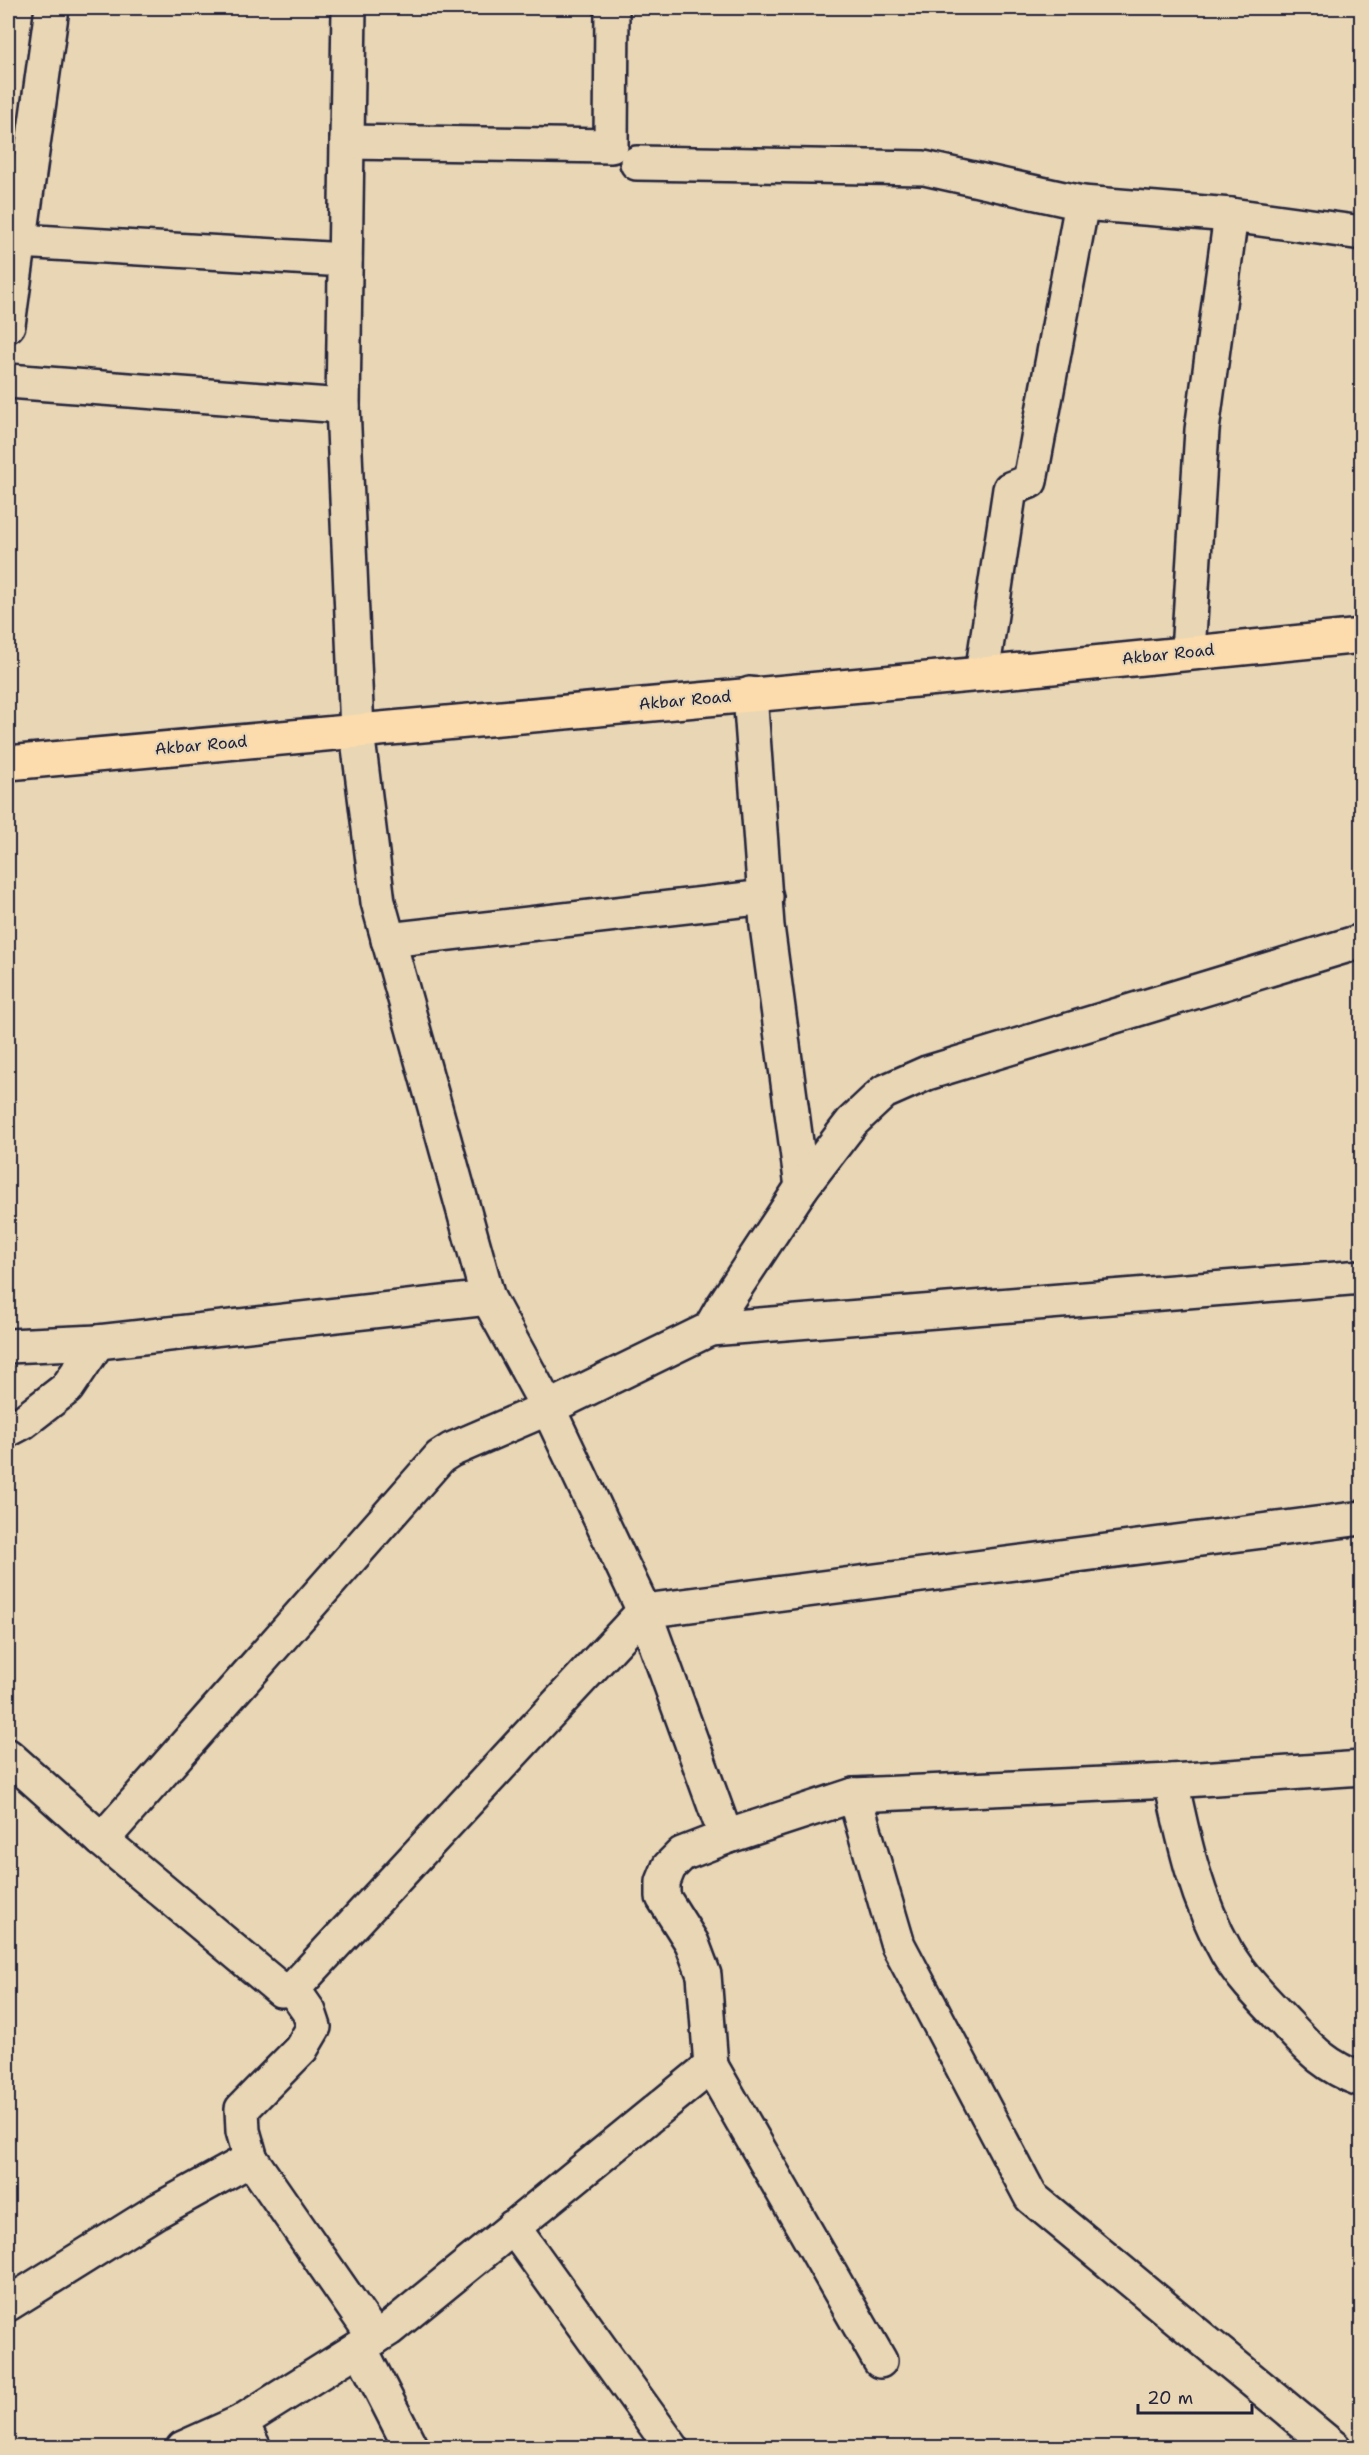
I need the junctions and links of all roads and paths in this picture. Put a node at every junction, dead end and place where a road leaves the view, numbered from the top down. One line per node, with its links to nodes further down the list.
1 (52, 8): 9 (street)
2 (349, 8): 4 (street)
3 (612, 8): 4 (street)
4 (347, 142): 10 (street)
5 (638, 163): 6 (street)
6 (1082, 203): 7 (street); 16 (street)
7 (1231, 215): 8 (street); 15 (street)
8 (1362, 232)
9 (20, 242): 10 (street); 11 (street)
10 (345, 260): 13 (street)
11 (8, 326)
12 (8, 381): 13 (street)
13 (342, 406): 18 (street)
14 (1362, 636): 15 (main road, Akbar Road)
15 (1188, 652): 16 (main road, Akbar Road)
16 (982, 674): 17 (main road, Akbar Road)
17 (750, 694): 18 (main road, Akbar Road); 20 (street)
18 (357, 731): 19 (main road, Akbar Road); 21 (street)
19 (8, 763)
20 (766, 897): 21 (street); 23 (street)
21 (388, 940): 25 (street)
22 (1362, 941): 23 (street)
23 (802, 1187): 26 (street)
24 (1362, 1277): 26 (street)
25 (488, 1298): 27 (street); 29 (street)
26 (710, 1329): 29 (street)
27 (98, 1342): 28 (street); 30 (street)
28 (8, 1346)
29 (548, 1408): 32 (street); 38 (street)
30 (8, 1430)
31 (1362, 1518): 32 (street)
32 (644, 1611): 37 (street); 39 (street)
33 (8, 1756): 38 (street)
34 (1362, 1768): 35 (street)
35 (1171, 1781): 36 (street); 41 (street)
36 (854, 1795): 37 (street); 51 (street)
37 (726, 1837): 40 (street)
38 (102, 1840): 39 (street)
39 (293, 1989): 42 (street)
40 (711, 2066): 43 (street); 46 (street)
41 (1362, 2080)
42 (251, 2159): 44 (street); 45 (street)
43 (513, 2227): 45 (street); 50 (street)
44 (8, 2304)
45 (367, 2343): 47 (street); 49 (street)
46 (880, 2361)
47 (248, 2435): 48 (street)
48 (183, 2448)
49 (411, 2448)
50 (672, 2448)
51 (1334, 2448)

